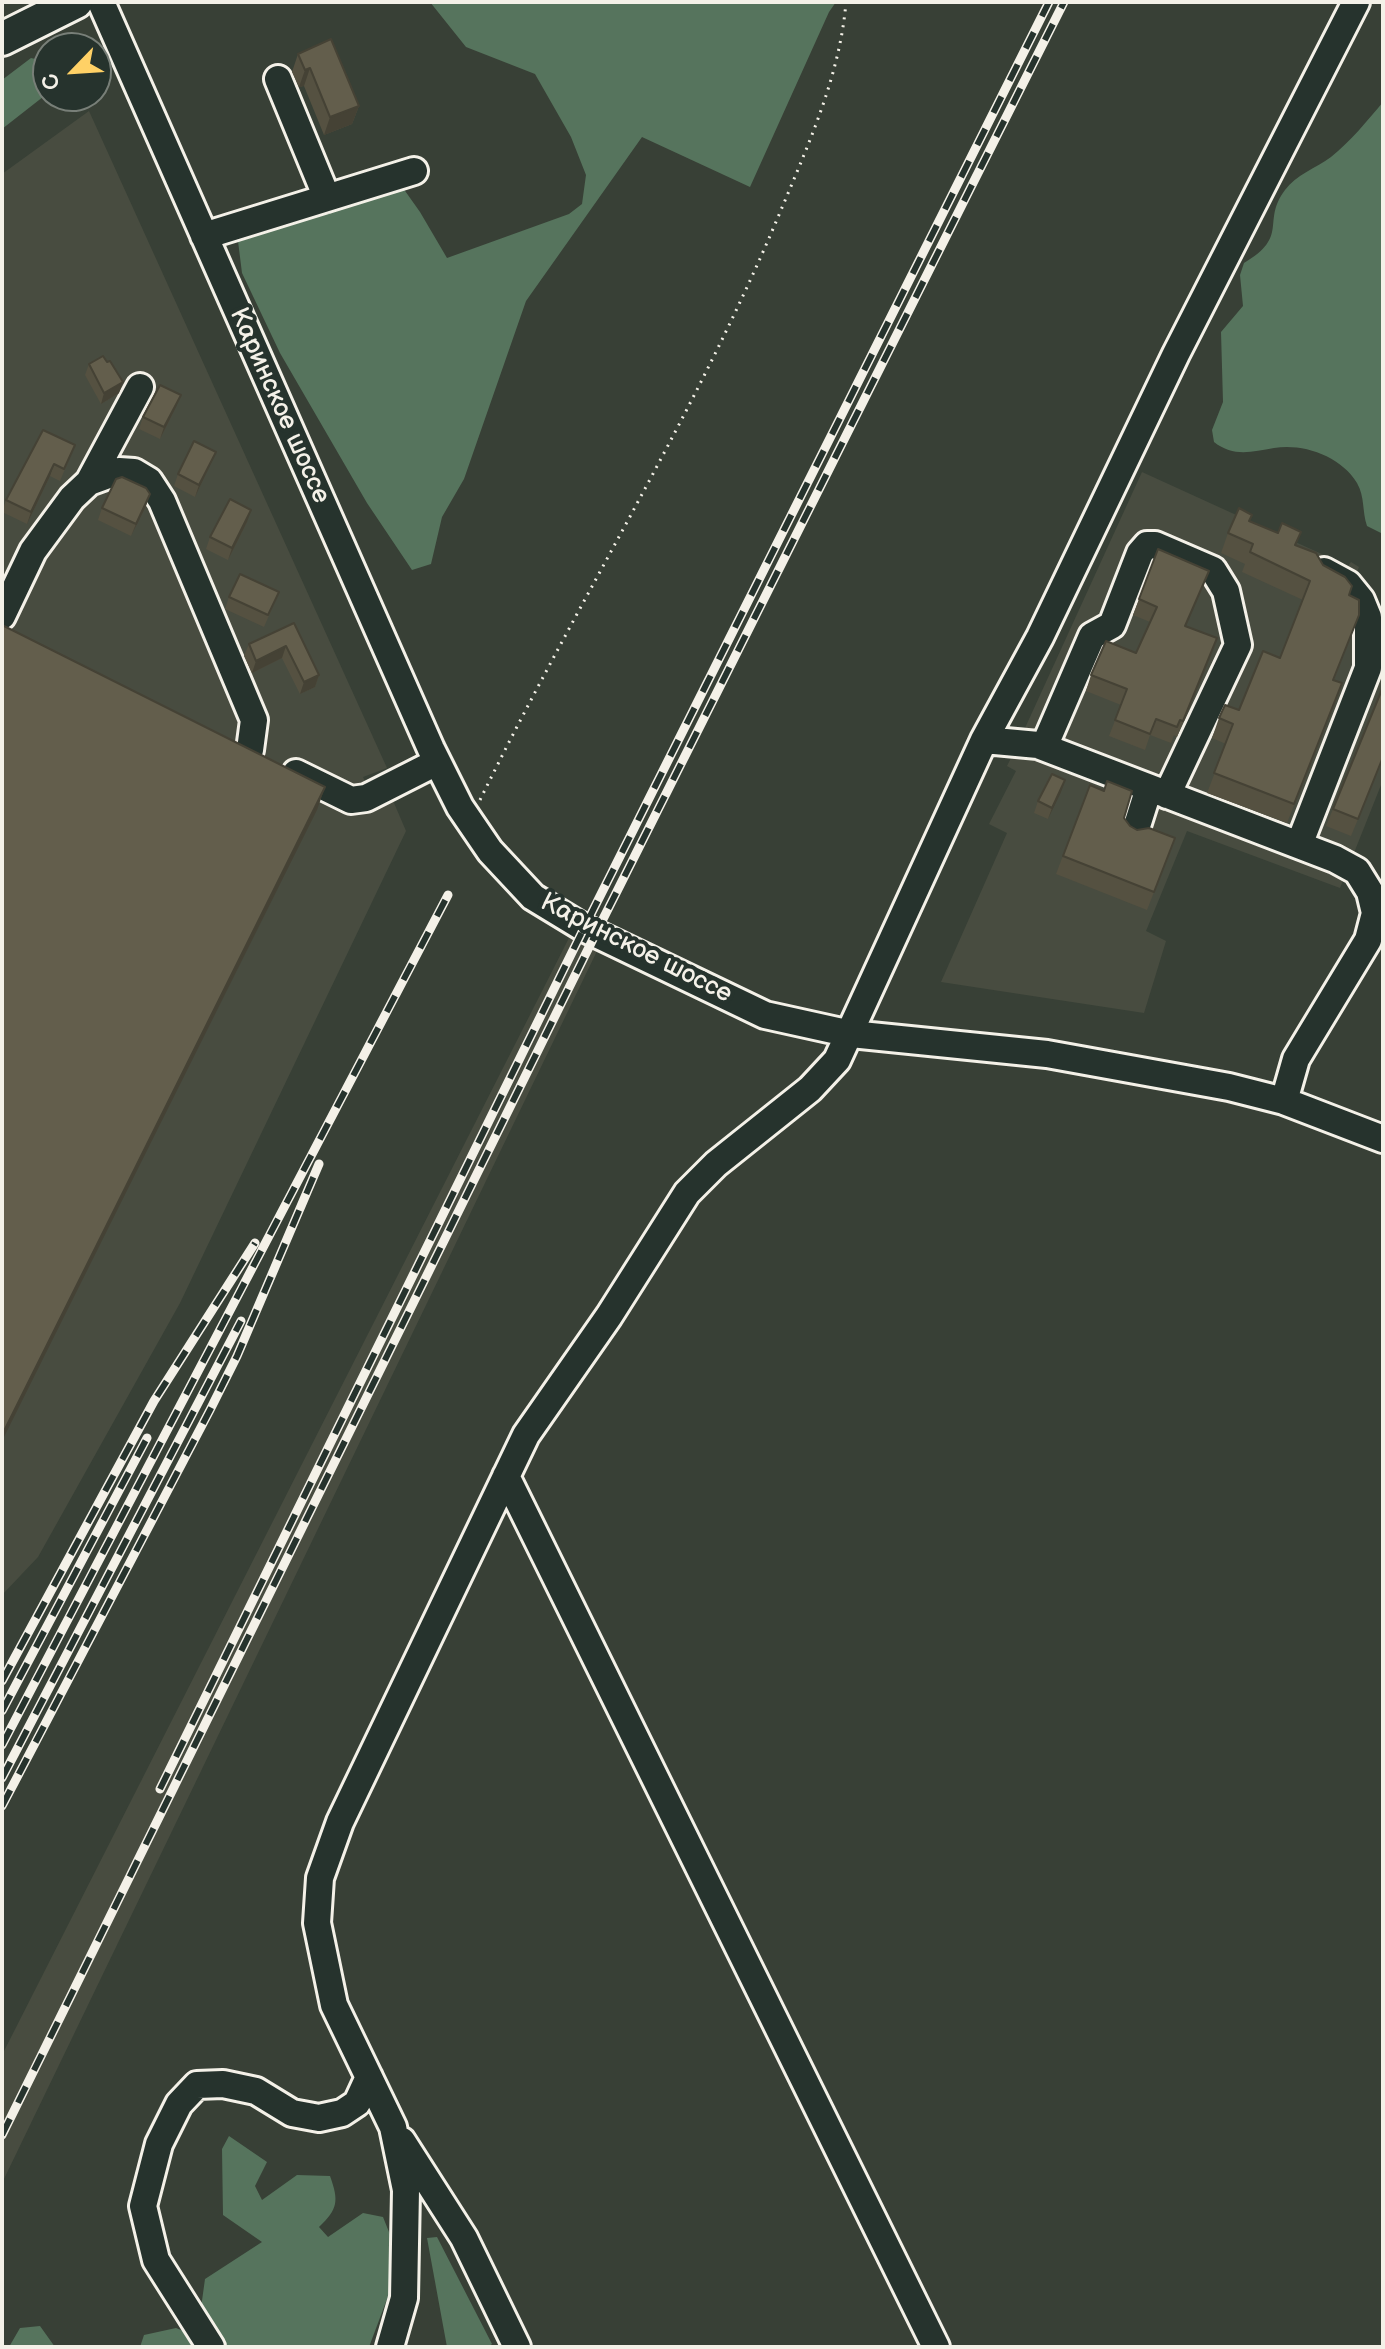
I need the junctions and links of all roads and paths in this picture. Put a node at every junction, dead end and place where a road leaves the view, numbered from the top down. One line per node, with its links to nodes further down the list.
1 (76, 2): 5 (main road)
2 (101, 2): 9 (street, Каринское шоссе)
3 (846, 2): 20 (path)
4 (1356, 2): 15 (street)
5 (2, 39)
6 (278, 79): 8 (street)
7 (414, 171): 8 (street)
8 (327, 198): 9 (street)
9 (204, 236): 18 (street, Каринское шоссе)
10 (140, 387): 11 (street)
11 (89, 482): 13 (street); 17 (street)
12 (1324, 571): 22 (street)
13 (7, 626)
14 (223, 736): 17 (street)
15 (984, 740): 16 (street); 23 (street)
16 (1044, 747): 19 (street); 19 (street)
17 (250, 750): 18 (street)
18 (437, 762): 20 (street, Каринское шоссе)
19 (1158, 791): 21 (street); 22 (street)
20 (470, 821): 23 (street, Каринское шоссе)
21 (1135, 832)
22 (1299, 845): 24 (street)
23 (851, 1034): 24 (street, Каринское шоссе); 26 (street)
24 (1284, 1101): 25 (street, Каринское шоссе)
25 (1383, 1139)
26 (506, 1476): 27 (street); 32 (street)
27 (369, 2077): 28 (street); 29 (street)
28 (393, 2127): 30 (street); 31 (street)
29 (211, 2347)
30 (390, 2347)
31 (517, 2347)
32 (936, 2347)

